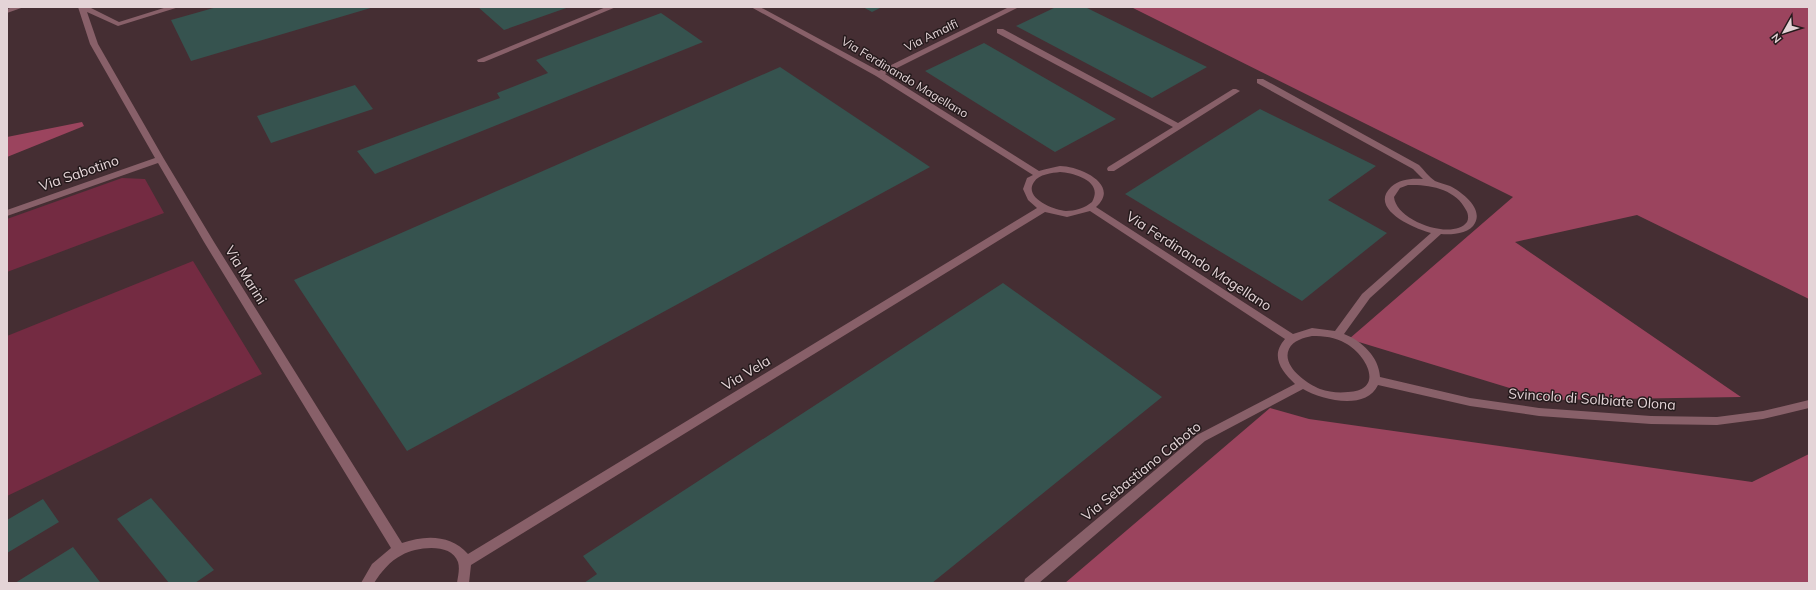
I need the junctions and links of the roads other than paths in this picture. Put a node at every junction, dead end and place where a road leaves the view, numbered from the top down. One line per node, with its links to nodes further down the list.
1 (20, 7): 7 (street)
2 (82, 7): 3 (street); 14 (street, Via Marini)
3 (175, 7)
4 (612, 7): 9 (street)
5 (756, 7): 10 (street, Via Ferdinando Magellano)
6 (1015, 7): 10 (street, Via Amalfi)
7 (7, 11)
8 (1000, 31): 13 (street)
9 (481, 60)
10 (879, 74): 16 (street, Via Ferdinando Magellano)
11 (1260, 81): 17 (street)
12 (1236, 92): 13 (street)
13 (1179, 127): 15 (street)
14 (160, 159): 20 (street, Via Sabotino); 27 (street, Via Marini)
15 (1111, 169)
16 (1038, 174): 18 (street); 19 (street)
17 (1432, 183): 21 (street); 21 (street)
18 (1091, 208): 19 (street); 23 (street, Via Ferdinando Magellano)
19 (1043, 209): 28 (street, Via Vela)
20 (7, 213)
21 (1439, 231): 22 (street)
22 (1338, 335): 23 (street); 24 (street)
23 (1291, 338): 25 (street)
24 (1375, 380): 25 (street); 26 (street, Svincolo di Solbiate Olona)
25 (1302, 385): 31 (street, Via Sebastiano Caboto)
26 (1809, 404)
27 (399, 550): 28 (street); 29 (street)
28 (465, 562): 30 (street)
29 (367, 583)
30 (463, 583)
31 (1030, 583)

